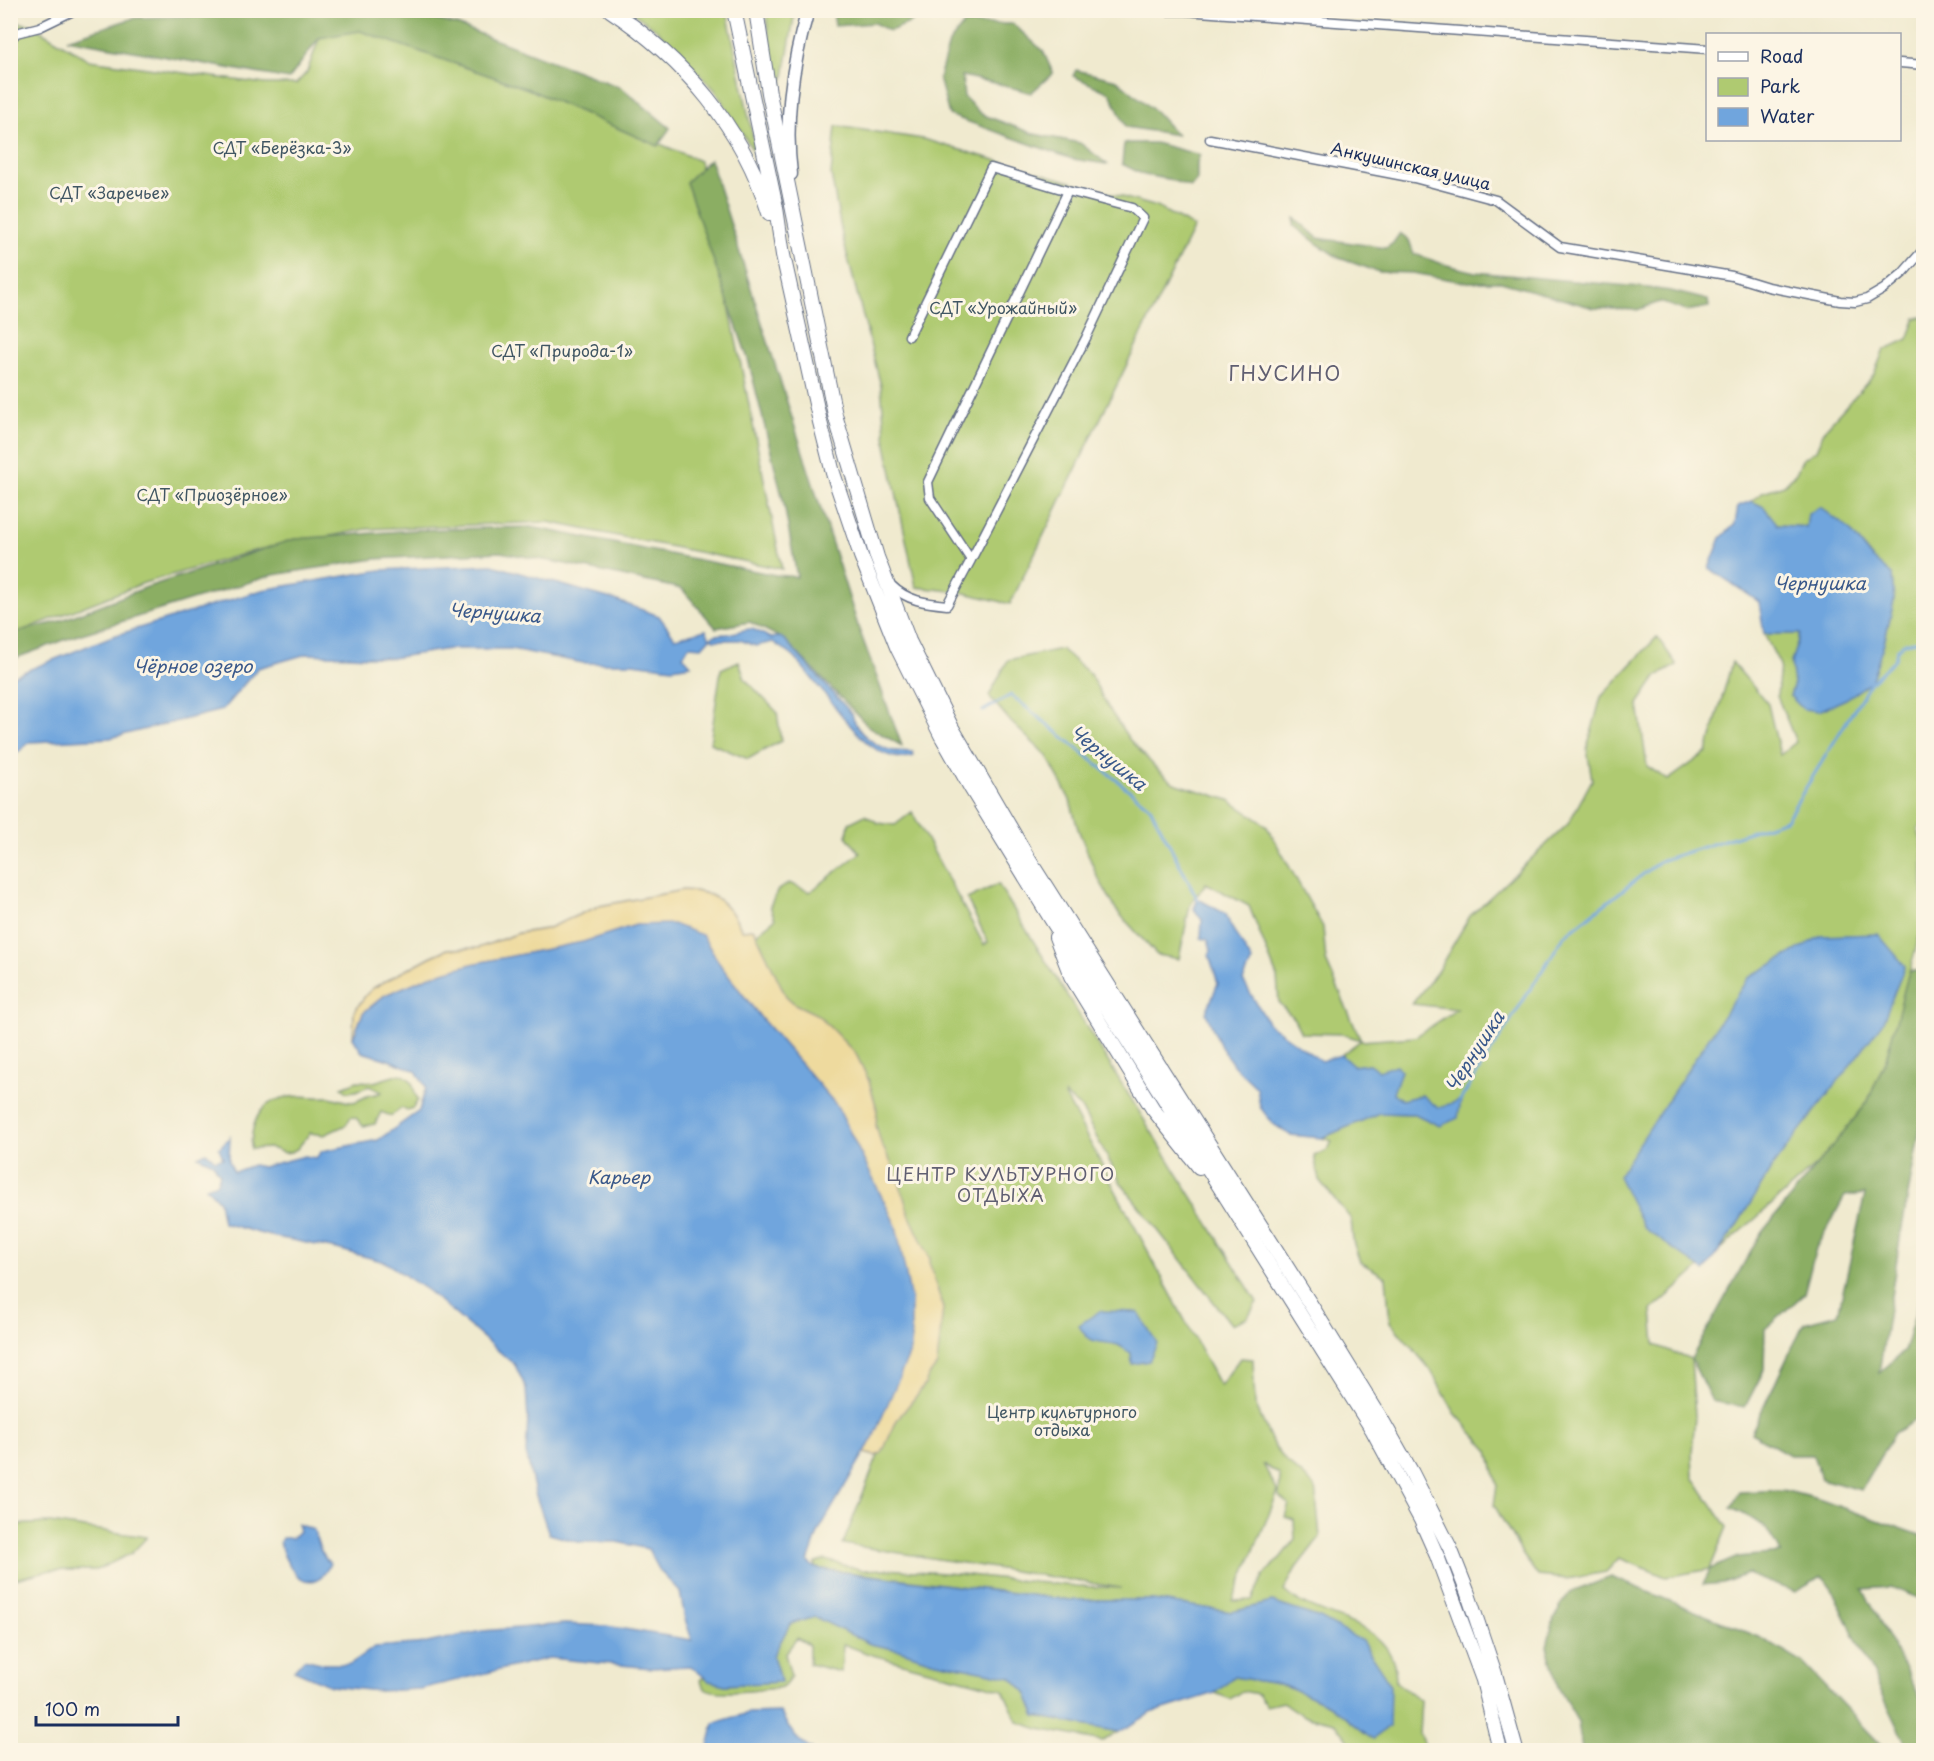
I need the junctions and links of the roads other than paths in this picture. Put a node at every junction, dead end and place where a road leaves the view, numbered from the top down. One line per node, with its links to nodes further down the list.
1 (75, 10): 7 (street)
2 (610, 10): 15 (highway)
3 (734, 10): 15 (highway)
4 (756, 10): 14 (highway)
5 (808, 10): 14 (main road)
6 (973, 10): 8 (street)
7 (10, 41)
8 (1706, 49)
9 (1901, 63): 10 (street)
10 (1923, 65)
11 (1210, 139): 13 (street, Анкушинская улица)
12 (1068, 191): 16 (street); 17 (street); 17 (street)
13 (1923, 249)
14 (801, 250): 18 (highway)
15 (783, 255): 19 (highway)
16 (909, 336)
17 (971, 560): 18 (street)
18 (886, 581): 20 (highway)
19 (1500, 1750)
20 (1516, 1750)

